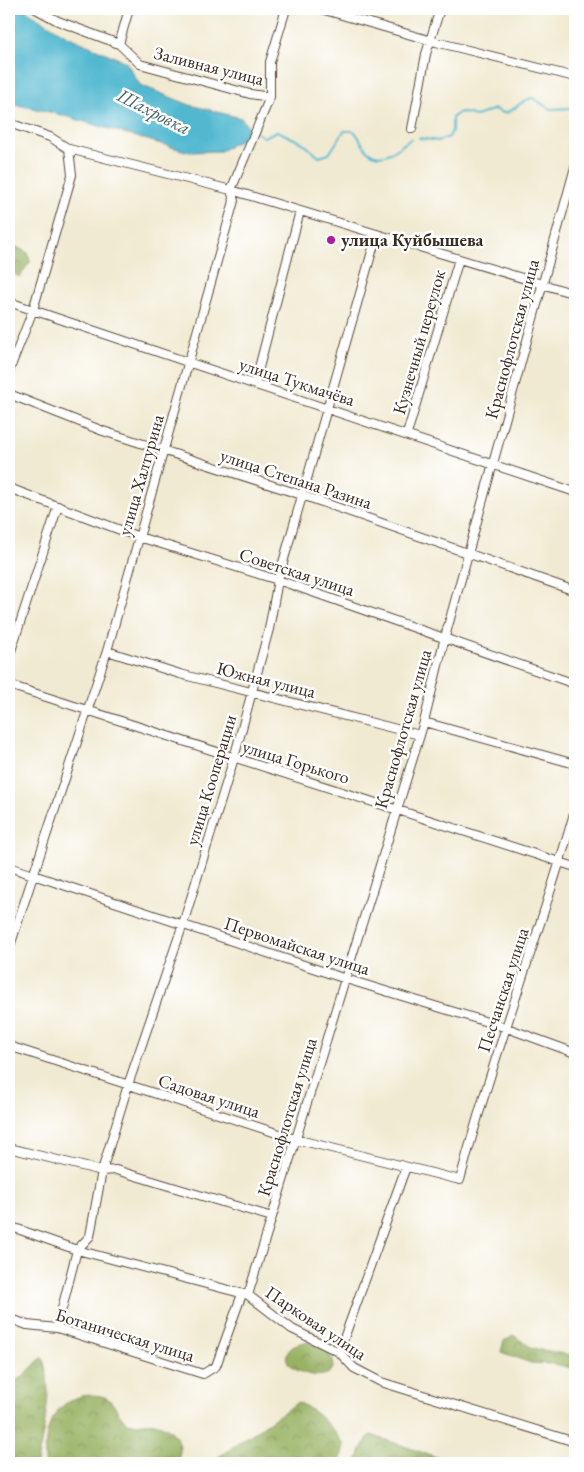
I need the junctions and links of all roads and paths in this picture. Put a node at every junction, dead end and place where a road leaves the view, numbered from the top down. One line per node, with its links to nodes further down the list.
1 (36, 9): 7 (street, Заливная улица)
2 (129, 9): 7 (street)
3 (286, 9): 9 (street, улица Халтурина)
4 (321, 9): 6 (street)
5 (440, 9): 6 (street)
6 (432, 41): 8 (street); 11 (street)
7 (119, 44): 9 (street, Заливная улица)
8 (575, 77)
9 (270, 97): 14 (street, улица Халтурина)
10 (9, 123): 12 (street)
11 (412, 129)
12 (69, 149): 14 (street); 21 (street)
13 (575, 168): 18 (street, Краснофлотская улица)
14 (232, 190): 15 (street); 22 (street, улица Халтурина)
15 (300, 211): 16 (street); 24 (street)
16 (377, 234): 17 (street); 26 (street, улица Кооперации)
17 (459, 259): 18 (street); 27 (street, Кузнечный переулок)
18 (542, 284): 19 (street); 29 (street, Краснофлотская улица)
19 (575, 294)
20 (9, 302): 21 (street, улица Тукмачёва)
21 (33, 310): 22 (street, улица Тукмачёва); 23 (street)
22 (190, 363): 24 (street, улица Тукмачёва); 28 (street, улица Халтурина)
23 (9, 371)
24 (255, 383): 26 (street, улица Тукмачёва)
25 (9, 394): 28 (street, улица Степана Разина)
26 (328, 407): 27 (street, улица Тукмачёва); 32 (street, улица Кооперации)
27 (407, 434): 29 (street, улица Тукмачёва)
28 (164, 452): 32 (street, улица Степана Разина); 34 (street, улица Халтурина)
29 (493, 465): 31 (street, улица Тукмачёва); 35 (street, Краснофлотская улица)
30 (9, 488): 33 (street, Советская улица)
31 (575, 492)
32 (302, 496): 35 (street, улица Степана Разина); 36 (street, улица Кооперации)
33 (58, 506): 34 (street, Советская улица); 40 (street)
34 (140, 536): 36 (street, Советская улица); 39 (street, улица Халтурина)
35 (469, 554): 37 (street, улица Степана Разина); 38 (street, Краснофлотская улица)
36 (278, 580): 38 (street, Советская улица); 43 (street, улица Кооперации)
37 (575, 591)
38 (445, 637): 41 (street, Советская улица); 45 (street, Краснофлотская улица)
39 (107, 652): 43 (street, Южная улица); 44 (street, улица Халтурина)
40 (9, 657)
41 (575, 684)
42 (9, 685): 44 (street, улица Горького)
43 (252, 692): 46 (street, Южная улица); 47 (street, улица Кооперации)
44 (88, 711): 47 (street, улица Горького); 54 (street, улица Халтурина)
45 (424, 722): 46 (street, Краснофлотская улица); 48 (street)
46 (420, 735): 49 (street, Краснофлотская улица)
47 (234, 758): 49 (street, улица Горького); 55 (street, улица Кооперации)
48 (575, 764)
49 (396, 809): 51 (street, улица Горького); 57 (street, Краснофлотская улица)
50 (575, 810): 51 (street, Песчанская улица)
51 (560, 862): 53 (street, улица Горького); 58 (street, Песчанская улица)
52 (9, 867): 54 (street, Первомайская улица)
53 (575, 867)
54 (32, 874): 55 (street, Первомайская улица); 56 (street, улица Халтурина)
55 (183, 924): 57 (street, Первомайская улица); 61 (street, улица Кооперации)
56 (9, 949)
57 (346, 979): 58 (street, Первомайская улица); 62 (street, Краснофлотская улица)
58 (507, 1028): 60 (street, Первомайская улица); 66 (street, Песчанская улица)
59 (9, 1046): 61 (street, Садовая улица)
60 (575, 1053)
61 (128, 1085): 62 (street, Садовая улица); 65 (street, улица Кооперации)
62 (295, 1139): 64 (street, Садовая улица); 67 (street, Краснофлотская улица)
63 (9, 1148): 65 (street)
64 (406, 1167): 66 (street, Садовая улица); 73 (street)
65 (102, 1171): 67 (street); 69 (street, улица Кооперации)
66 (460, 1180)
67 (272, 1217): 70 (street, Краснофлотская улица)
68 (9, 1226): 69 (street, Парковая улица)
69 (78, 1250): 70 (street, Парковая улица); 72 (street, улица Кооперации)
70 (245, 1295): 72 (street, Ботаническая улица); 73 (street, Парковая улица)
71 (9, 1318): 72 (street, Ботаническая улица)
72 (56, 1328)
73 (339, 1352): 74 (street, Парковая улица)
74 (575, 1442)

